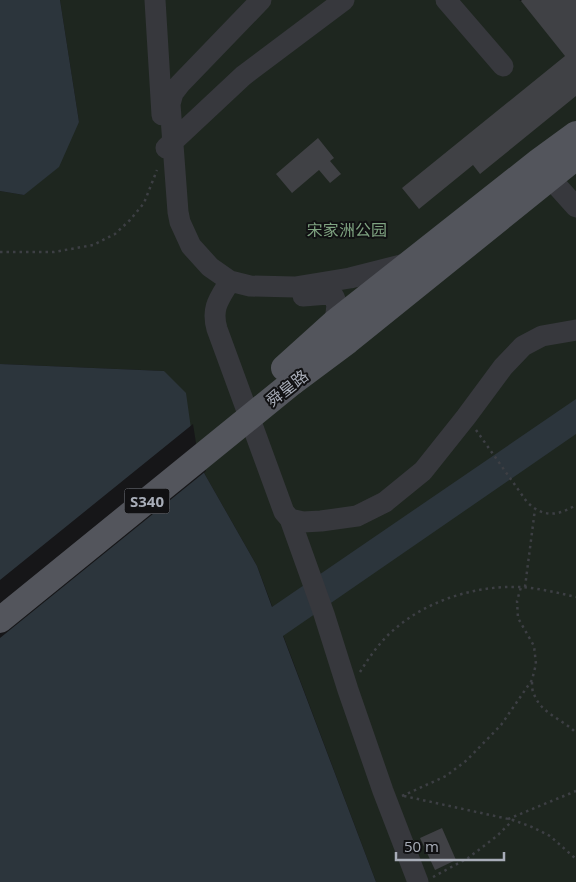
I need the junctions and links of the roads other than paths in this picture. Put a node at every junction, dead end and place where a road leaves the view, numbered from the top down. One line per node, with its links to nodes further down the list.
1 (155, 0): 9 (street)
2 (165, 0): 7 (street)
3 (261, 0): 7 (street)
4 (344, 0): 9 (street)
5 (446, 0): 6 (street)
6 (503, 66)
7 (170, 104): 9 (street)
8 (576, 134): 13 (main road, 舜皇路 / S340)
9 (169, 146): 14 (street)
10 (576, 157): 11 (main road, 舜皇路 / S340)
11 (550, 178): 12 (street); 17 (main road, 舜皇路 / S340)
12 (576, 207)
13 (410, 263): 14 (street); 15 (main road, 舜皇路 / S340)
14 (227, 285): 15 (street); 18 (street)
15 (335, 322): 17 (main road, 舜皇路 / S340)
16 (576, 330): 18 (street)
17 (289, 375): 19 (main road, 舜皇路 / S340); 20 (main road, 舜皇路 / S340, bridge)
18 (290, 518): 21 (street)
19 (0, 597)
20 (0, 620)
21 (425, 880)

